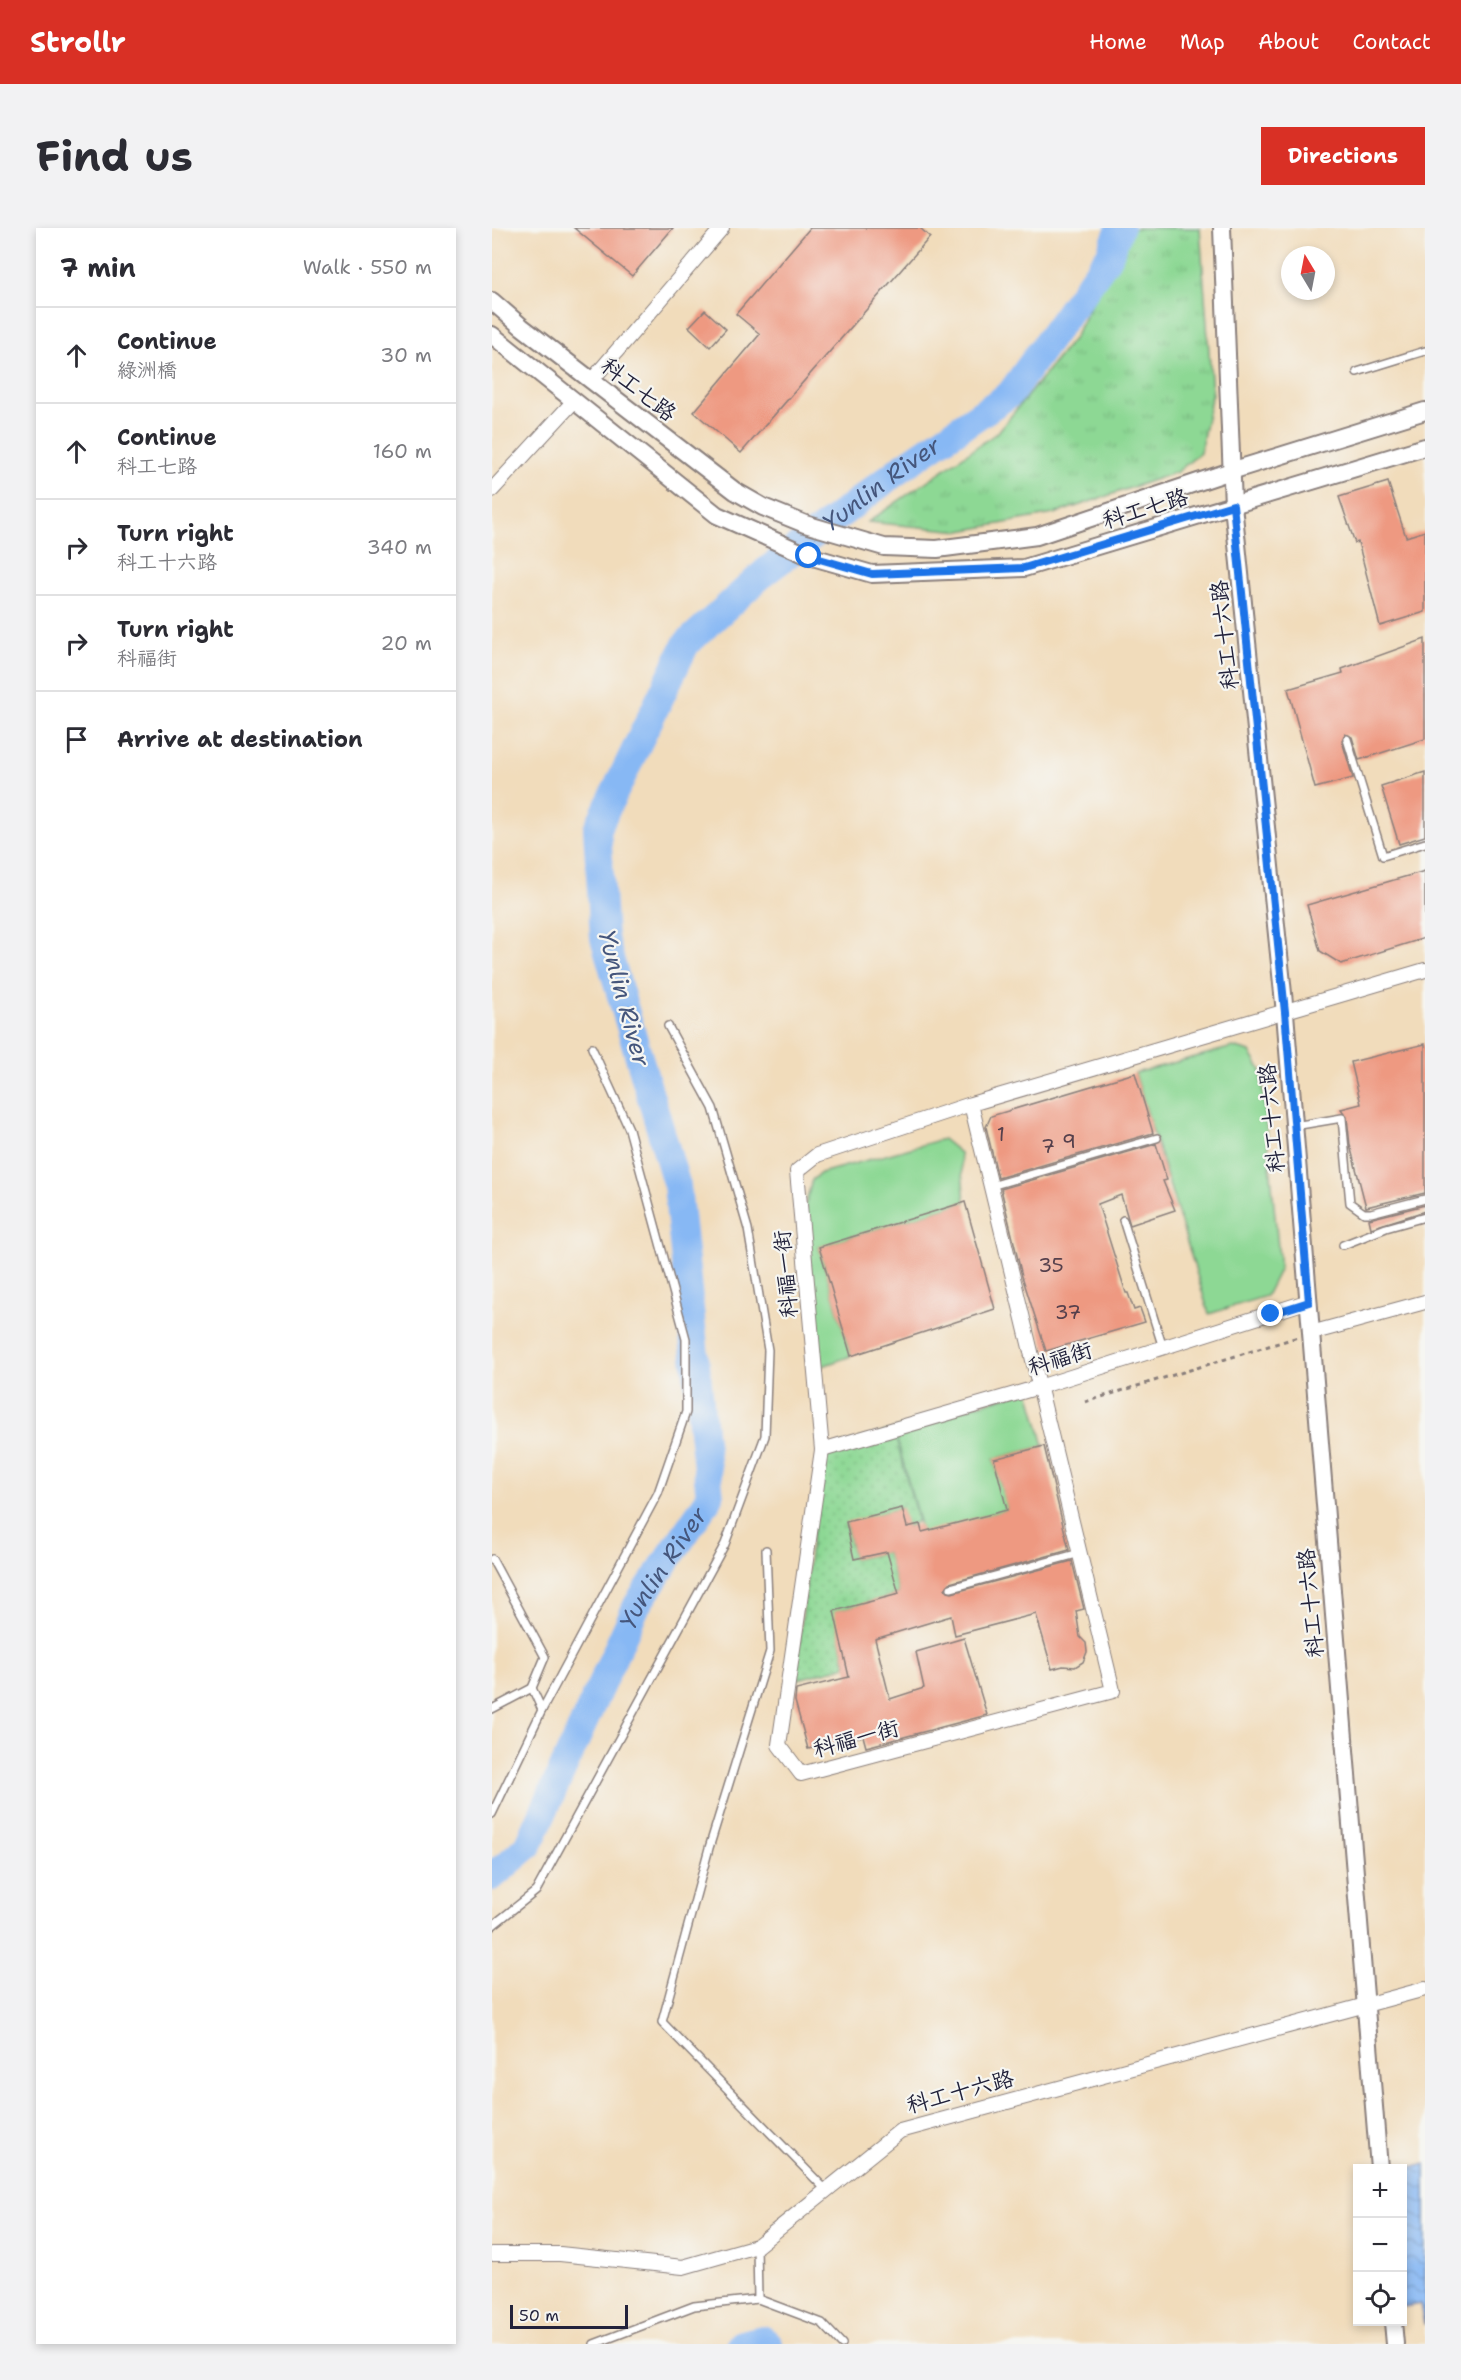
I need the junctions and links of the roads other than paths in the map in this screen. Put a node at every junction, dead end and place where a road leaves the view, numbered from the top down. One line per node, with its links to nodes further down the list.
1 (722, 228): 7 (street)
2 (1222, 228): 11 (street, 科工十六路)
3 (492, 301): 7 (street, 科工七路)
4 (492, 335): 8 (street)
5 (1425, 351): 6 (lane)
6 (1357, 372)
7 (592, 380): 8 (street); 11 (street, 科工七路)
8 (574, 401): 12 (street); 13 (street, 科工七路)
9 (1425, 411): 11 (street, 科工七路)
10 (1425, 447): 13 (street, 科工七路)
11 (1231, 471): 13 (street, 科工十六路)
12 (492, 490)
13 (1233, 505): 17 (street, 科工十六路)
14 (1347, 739): 15 (lane)
15 (1425, 843)
16 (1425, 970): 17 (street, 科福一街)
17 (1285, 1012): 20 (street, 科福一街); 21 (street, 科工十六路)
18 (669, 1026): 42 (lane)
19 (592, 1048): 40 (lane)
20 (971, 1104): 23 (street, 科福一街); 33 (street, 科福一街)
21 (1294, 1125): 24 (lane); 28 (street, 科工十六路)
22 (1157, 1138): 23 (lane)
23 (991, 1186): 32 (street, 科福一街)
24 (1425, 1199)
25 (1425, 1217): 27 (lane)
26 (1123, 1220): 31 (lane)
27 (1343, 1245)
28 (1309, 1302): 30 (street, 科工十六路); 31 (street, 科福街)
29 (1425, 1302): 30 (street)
30 (1311, 1333): 44 (street, 科工十六路)
31 (1163, 1348): 32 (street, 科福街)
32 (1040, 1387): 33 (street, 科福街); 35 (street, 科福一街)
33 (822, 1450): 35 (street, 科福一街)
34 (766, 1550): 46 (lane)
35 (1080, 1553): 37 (lane)
36 (492, 1559): 38 (lane)
37 (951, 1588)
38 (532, 1688): 39 (lane); 40 (lane)
39 (492, 1709)
40 (542, 1710): 41 (lane)
41 (492, 1814)
42 (492, 1926)
43 (1425, 1989): 44 (street)
44 (1365, 2006): 45 (street, 科工十六路); 46 (street, 科工十六路)
45 (1379, 2164)
46 (827, 2191): 47 (street, 科工十六路)
47 (757, 2246): 48 (street, 科工十六路); 49 (lane)
48 (492, 2254)
49 (758, 2299): 51 (lane); 52 (lane)
50 (1393, 2326): 53 (street)
51 (594, 2344)
52 (842, 2344)
53 (1395, 2344)

